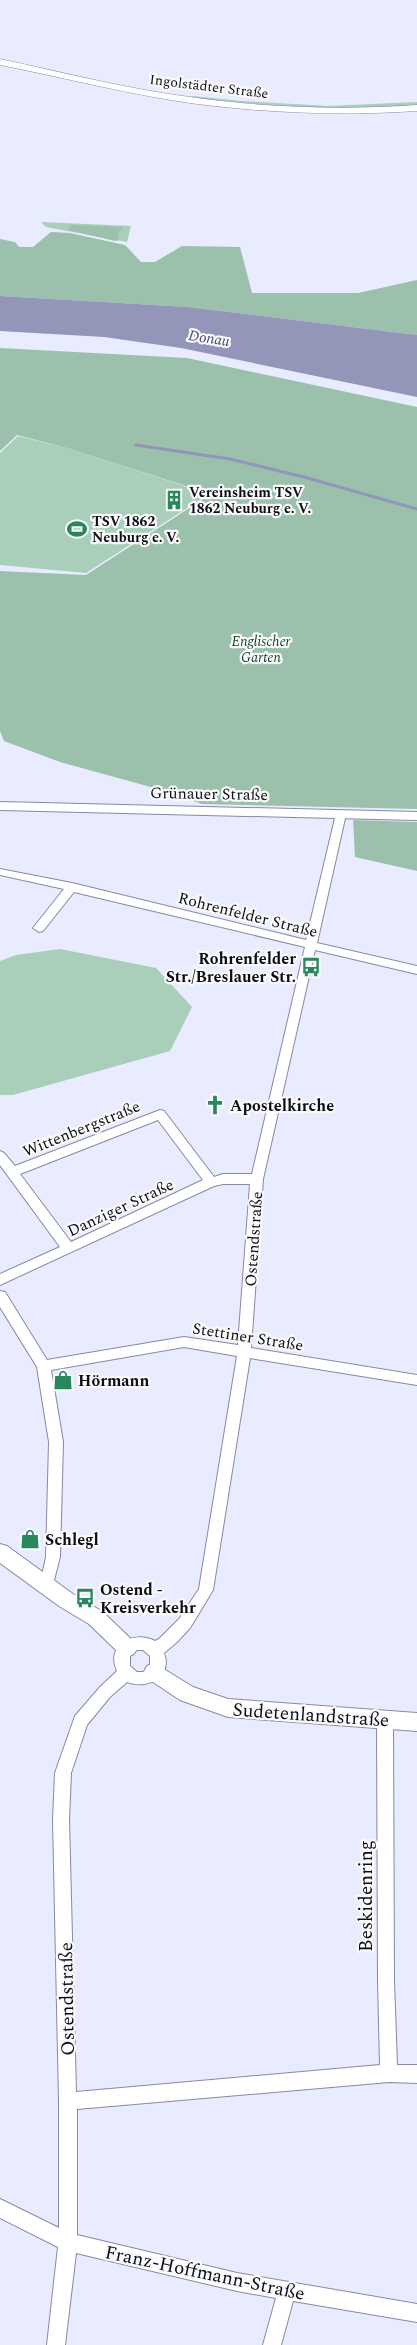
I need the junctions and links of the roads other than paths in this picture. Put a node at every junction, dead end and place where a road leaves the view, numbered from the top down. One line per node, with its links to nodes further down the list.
1 (0, 62): 2 (main road, Ingolstädter Straße)
2 (417, 108)
3 (0, 806): 4 (street, Grünauer Straße)
4 (341, 814): 5 (street, Grünauer Straße); 9 (street, Ostendstraße)
5 (417, 816)
6 (0, 872): 7 (street, Rohrenfelder Straße)
7 (72, 887): 8 (street); 9 (street, Rohrenfelder Straße)
8 (39, 928)
9 (311, 946): 10 (street, Rohrenfelder Straße); 13 (street, Ostendstraße)
10 (417, 970)
11 (0, 1156): 12 (street)
12 (13, 1172): 14 (street, Wittenbergstraße); 15 (street)
13 (257, 1179): 14 (street, Danziger Straße); 18 (street, Ostendstraße)
14 (211, 1182): 15 (street, Danziger Straße)
15 (69, 1249): 16 (street, Danziger Straße)
16 (0, 1280)
17 (0, 1296): 19 (street)
18 (244, 1352): 19 (street, Stettiner Straße); 20 (street, Stettiner Straße); 24 (street, Ostendstraße)
19 (44, 1366): 22 (street)
20 (417, 1380)
21 (0, 1552): 22 (street)
22 (47, 1584): 23 (street)
23 (127, 1648): 24 (street); 26 (street)
24 (155, 1650): 25 (street)
25 (154, 1672): 26 (street); 27 (street, Sudetenlandstraße)
26 (126, 1673): 31 (street, Ostendstraße)
27 (385, 1719): 28 (street, Sudetenlandstraße); 29 (street, Beskidenring)
28 (417, 1722)
29 (389, 2073): 30 (street); 31 (street)
30 (417, 2074)
31 (68, 2101): 33 (street, Ostendstraße)
32 (0, 2208): 33 (street, Franz-Hoffmann-Straße)
33 (68, 2242): 34 (street, Franz-Hoffmann-Straße); 36 (street, Ostendstraße)
34 (287, 2291): 35 (street, Franz-Hoffmann-Straße); 37 (street)
35 (417, 2313)
36 (56, 2345)
37 (272, 2345)

